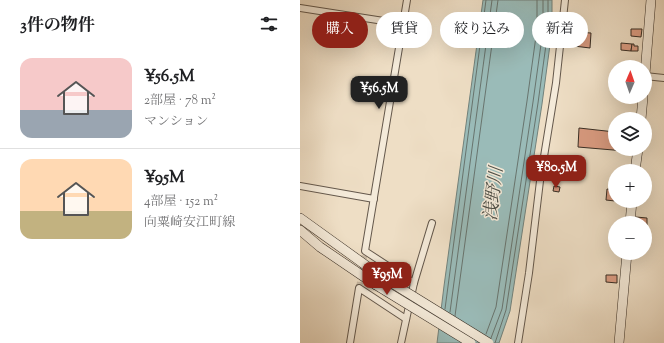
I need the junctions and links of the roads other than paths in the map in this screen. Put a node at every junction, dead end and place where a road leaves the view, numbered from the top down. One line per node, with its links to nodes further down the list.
1 (407, 0): 5 (street)
2 (565, 0): 23 (street)
3 (651, 0): 8 (main road)
4 (300, 8): 6 (street)
5 (405, 12)
6 (376, 20)
7 (399, 48): 12 (street)
8 (646, 60)
9 (652, 76): 10 (street)
10 (664, 78)
11 (300, 186): 12 (street)
12 (374, 199): 17 (street)
13 (300, 218): 22 (main road, bridge)
14 (432, 223): 17 (street)
15 (300, 230): 21 (main road, bridge)
16 (626, 260): 24 (main road)
17 (414, 283): 18 (street)
18 (406, 319): 19 (street); 20 (street)
19 (350, 343)
20 (401, 343)
21 (471, 343)
22 (489, 343)
23 (518, 343)
24 (618, 343)

